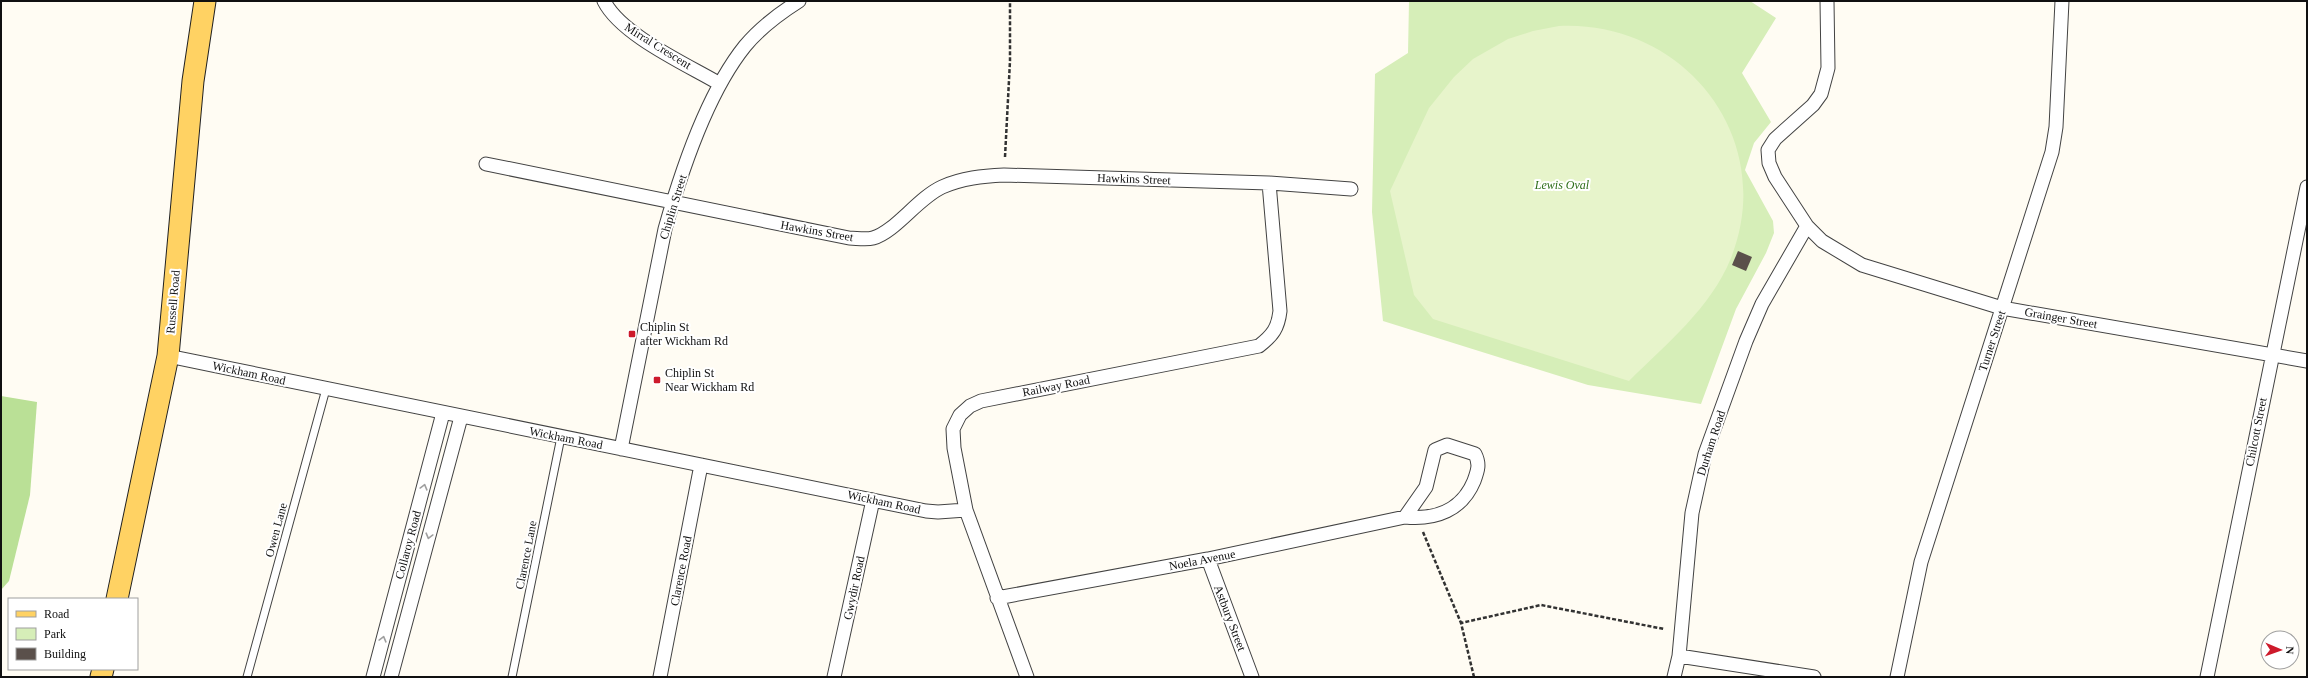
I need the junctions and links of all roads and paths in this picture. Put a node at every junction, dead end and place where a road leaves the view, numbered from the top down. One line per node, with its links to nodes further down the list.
1 (205, 1): 17 (main road, Russell Road)
2 (604, 1): 7 (street, Mirral Crescent)
3 (799, 1): 7 (street, Chiplin Street)
4 (1010, 1): 8 (path)
5 (1827, 1): 14 (street, Grainger Street)
6 (2062, 1): 15 (street, Turner Street)
7 (720, 84): 13 (street, Chiplin Street)
8 (1005, 157)
9 (486, 164): 13 (street, Hawkins Street)
10 (1269, 183): 12 (street, Hawkins Street); 13 (street, Hawkins Street); 26 (street, Railway Road)
11 (2307, 187): 16 (street, Chilcott Street)
12 (1351, 189)
13 (673, 202): 23 (street, Chiplin Street)
14 (1806, 226): 15 (street, Grainger Street); 34 (street, Durham Road)
15 (2002, 308): 16 (street, Grainger Street); 46 (street, Turner Street)
16 (2272, 355): 18 (street, Grainger Street); 47 (street, Chilcott Street)
17 (168, 356): 19 (street, Wickham Road); 30 (main road, Russell Road)
18 (2307, 361)
19 (326, 389): 20 (street, Wickham Road); 35 (lane, Owen Lane)
20 (444, 413): 21 (street, Wickham Road); 36 (street, Collaroy Road, one-way to 20)
21 (461, 417): 22 (street, Wickham Road); 37 (street, Collaroy Road, one-way to 37)
22 (561, 437): 23 (street, Wickham Road); 38 (lane, Clarence Lane)
23 (621, 449): 24 (street, Wickham Road)
24 (701, 465): 25 (street, Wickham Road); 39 (street, Clarence Road)
25 (873, 500): 26 (street, Wickham Road); 40 (street, Gwydir Road)
26 (966, 510): 31 (street, Railway Road)
27 (1406, 517): 27 (street, Noela Avenue); 29 (street, Noela Avenue)
28 (1423, 532): 32 (path)
29 (1208, 559): 31 (street, Noela Avenue); 42 (street, Astbury Street)
30 (118, 598)
31 (997, 598): 41 (street, Railway Road)
32 (1461, 623): 33 (path); 43 (path)
33 (1664, 629)
34 (1679, 656): 44 (street, Durham Road); 45 (street)
35 (246, 677)
36 (373, 677)
37 (391, 677)
38 (512, 677)
39 (660, 677)
40 (834, 677)
41 (1027, 677)
42 (1252, 677)
43 (1474, 677)
44 (1674, 677)
45 (1814, 677)
46 (1897, 677)
47 (2207, 677)

